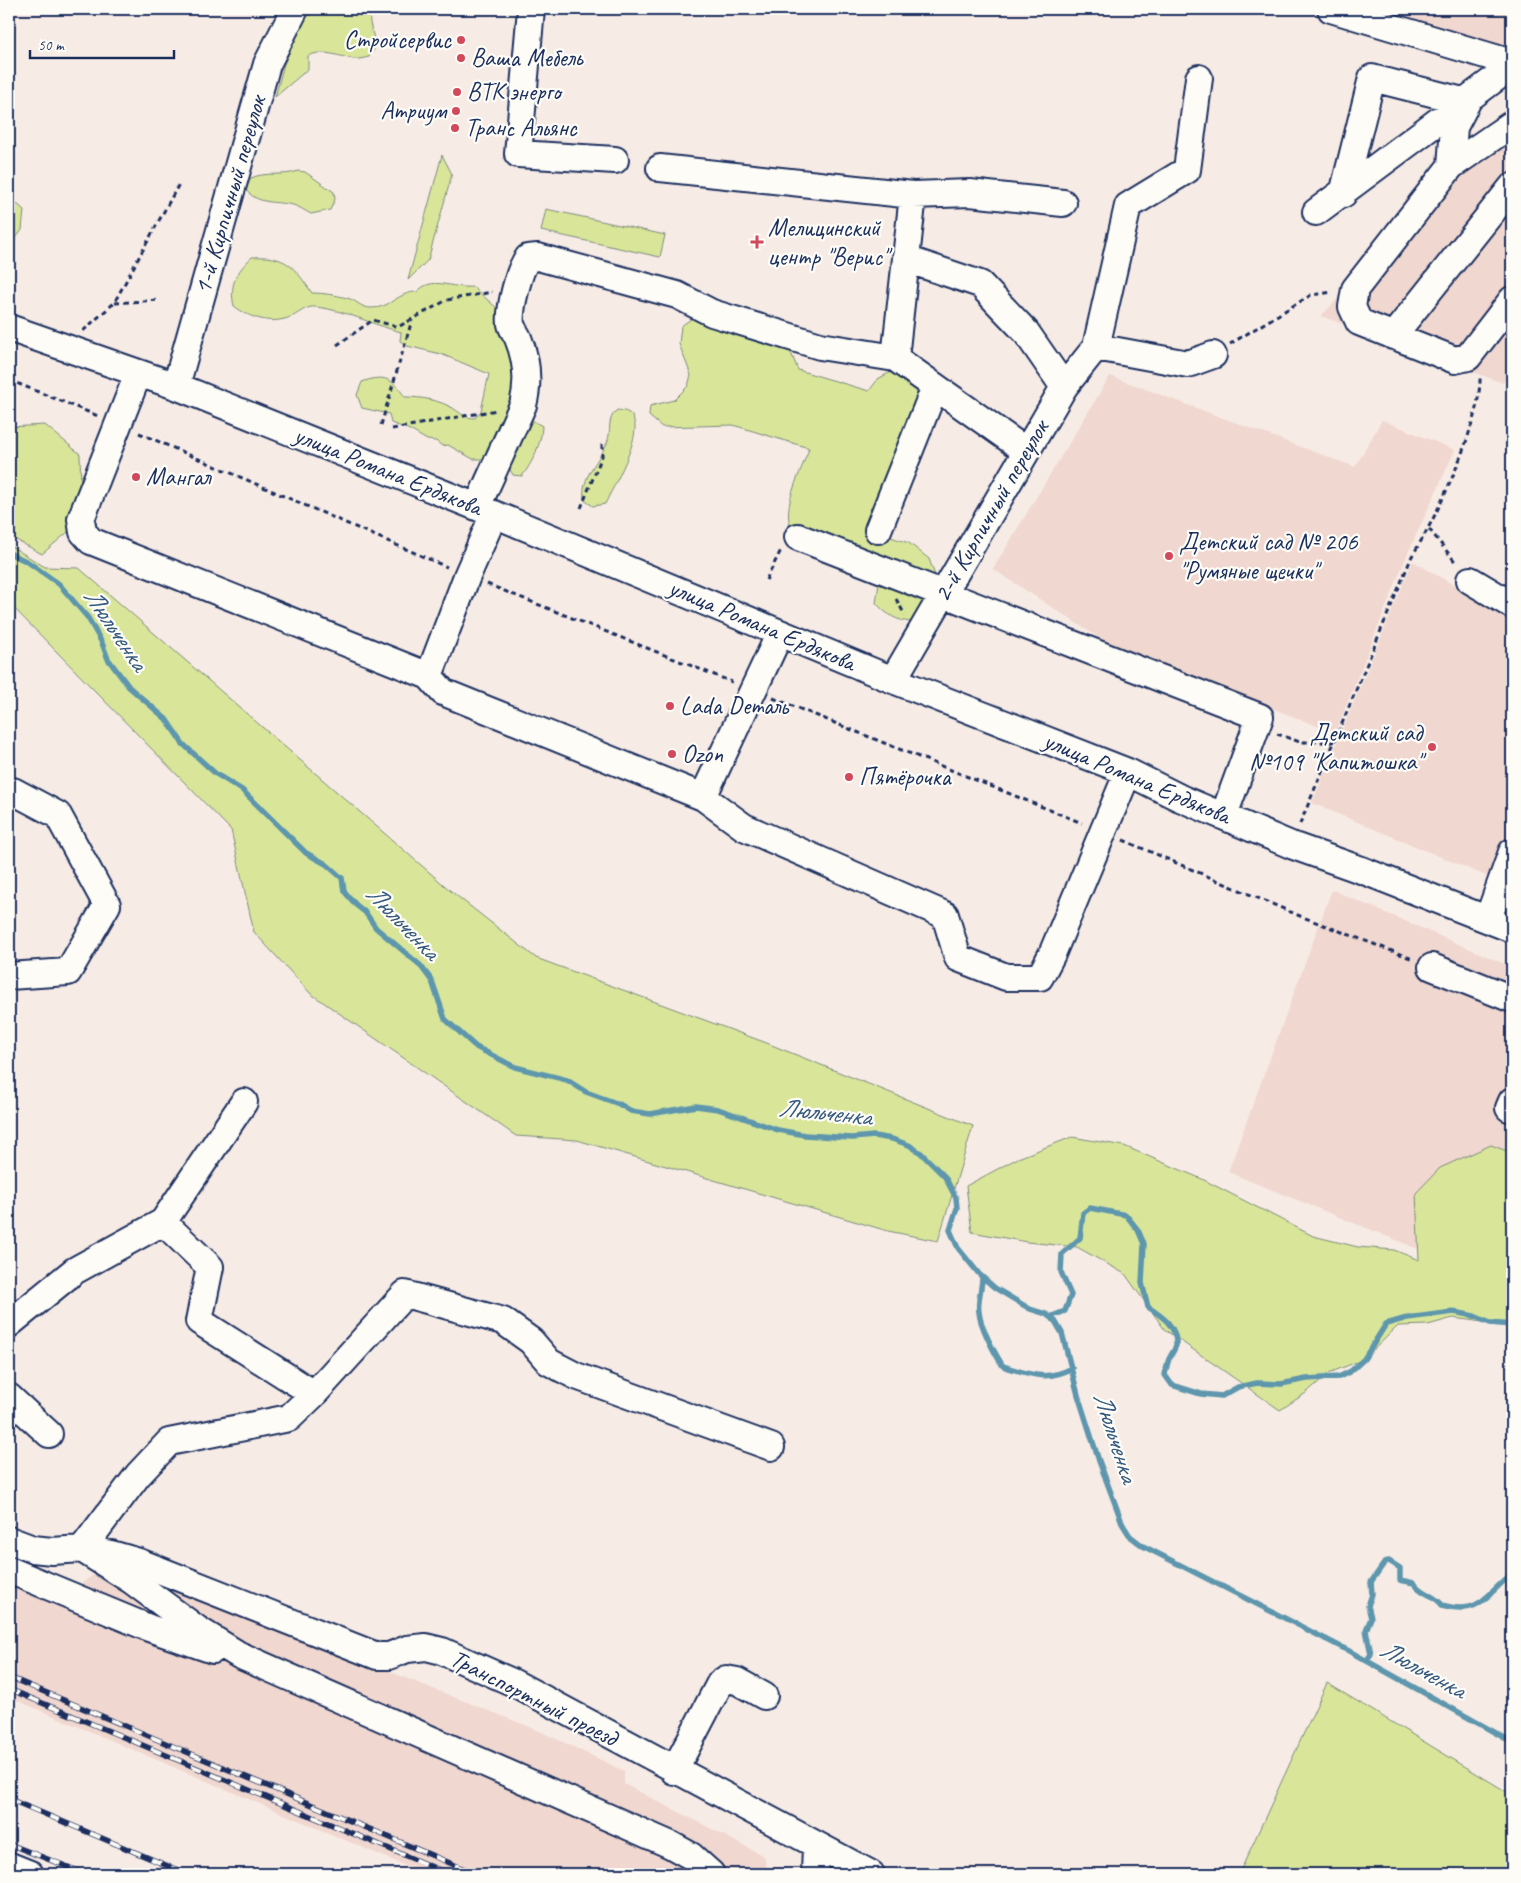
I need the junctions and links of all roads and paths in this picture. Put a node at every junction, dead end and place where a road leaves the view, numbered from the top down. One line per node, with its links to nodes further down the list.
1 (295, 9): 34 (street, 1-й Кирпичный переулок)
2 (531, 9): 8 (street)
3 (1331, 9): 4 (street)
4 (1512, 65): 6 (street)
5 (1199, 78): 28 (street)
6 (1467, 102): 9 (street); 13 (street); 13 (street)
7 (1512, 124): 9 (street)
8 (615, 160)
9 (1451, 166): 18 (street)
10 (660, 168): 14 (street)
11 (180, 182): 22 (path)
12 (1512, 187): 26 (street)
13 (1343, 194): 16 (street)
14 (913, 195): 15 (street); 17 (street)
15 (1063, 203)
16 (1316, 212)
17 (906, 259): 31 (street); 36 (street)
18 (1355, 289): 26 (street); 29 (path)
19 (496, 291): 23 (path)
20 (158, 300): 22 (path)
21 (1512, 300): 30 (street)
22 (114, 303): 25 (path)
23 (412, 319): 27 (path); 39 (path)
24 (9, 328): 32 (street, улица Романа Ердякова)
25 (83, 331)
26 (1393, 336): 30 (street)
27 (337, 345)
28 (1096, 347): 29 (street); 36 (street, 2-й Кирпичный переулок)
29 (1212, 355)
30 (1468, 357): 45 (path)
31 (895, 358): 35 (street); 37 (street)
32 (138, 374): 34 (street, улица Романа Ердякова); 38 (street)
33 (9, 380): 38 (path)
34 (176, 386): 44 (street, улица Романа Ердякова)
35 (935, 387): 42 (street); 46 (street)
36 (1064, 387): 42 (street, 2-й Кирпичный переулок)
37 (521, 409): 40 (path); 44 (street)
38 (118, 424): 48 (path); 54 (street)
39 (381, 425)
40 (392, 429)
41 (602, 440): 43 (path)
42 (1026, 452): 51 (street, 2-й Кирпичный переулок)
43 (581, 508)
44 (486, 510): 48 (street); 53 (street, улица Романа Ердякова)
45 (1429, 529): 50 (path); 58 (path)
46 (878, 530)
47 (798, 537): 49 (path); 51 (street)
48 (467, 576): 54 (street); 56 (path)
49 (766, 580)
50 (1470, 580): 52 (street)
51 (943, 593): 55 (street, 2-й Кирпичный переулок); 57 (street)
52 (1512, 604)
53 (780, 633): 55 (street, улица Романа Ердякова); 56 (street)
54 (429, 676): 61 (street)
55 (893, 680): 59 (street, улица Романа Ердякова)
56 (754, 690): 61 (street); 63 (path)
57 (1257, 727): 58 (path); 62 (street)
58 (1334, 742): 64 (path)
59 (1128, 772): 62 (street, улица Романа Ердякова); 63 (street)
60 (9, 793): 69 (street)
61 (703, 797): 63 (street)
62 (1224, 815): 64 (street, улица Романа Ердякова)
63 (1104, 832): 68 (path)
64 (1291, 845): 66 (street, улица Романа Ердякова)
65 (1512, 852): 66 (street)
66 (1488, 918): 67 (street, улица Романа Ердякова)
67 (1512, 929)
68 (1432, 967): 70 (street)
69 (9, 976)
70 (1512, 999)
71 (244, 1102): 72 (street)
72 (163, 1222): 73 (street); 74 (street)
73 (9, 1324)
74 (314, 1394): 77 (street); 79 (street)
75 (9, 1397): 76 (street)
76 (49, 1434)
77 (771, 1447)
78 (9, 1540): 79 (street, Транспортный проезд)
79 (82, 1549): 81 (street); 83 (street, Транспортный проезд)
80 (9, 1570): 81 (street)
81 (262, 1667): 85 (street)
82 (764, 1696): 83 (street)
83 (674, 1771): 84 (street, Транспортный проезд)
84 (816, 1846): 86 (street); 87 (street, Транспортный проезд)
85 (711, 1874)
86 (815, 1874)
87 (871, 1874)

